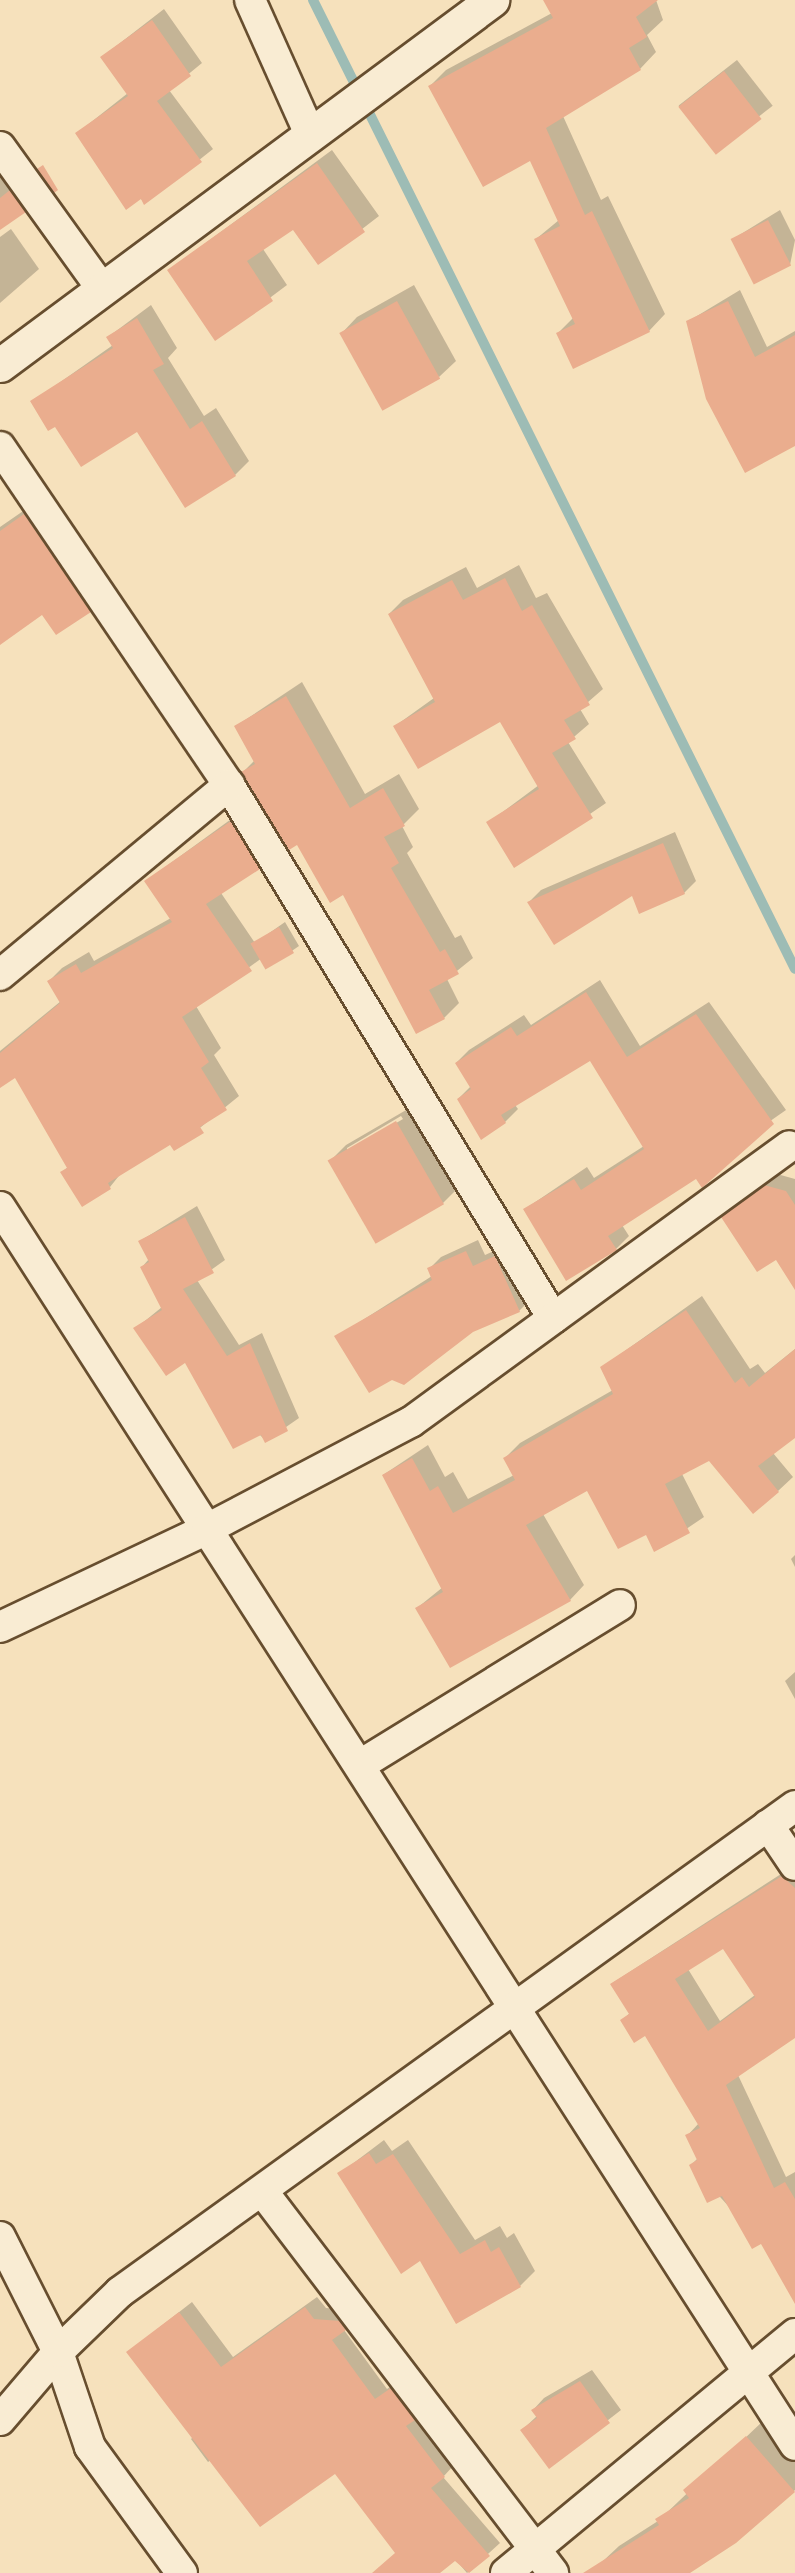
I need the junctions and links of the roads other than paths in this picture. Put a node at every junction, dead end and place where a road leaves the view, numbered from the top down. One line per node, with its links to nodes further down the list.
1 (250, 0): 3 (street)
2 (492, 0): 3 (street)
3 (316, 129): 5 (street)
4 (0, 147): 5 (street)
5 (102, 289): 6 (street)
6 (0, 365)
7 (0, 447): 8 (street)
8 (229, 785): 9 (street); 12 (street)
9 (0, 975)
10 (789, 1146): 12 (street)
11 (0, 1207): 13 (street)
12 (553, 1318): 13 (street)
13 (207, 1529): 15 (street); 16 (street)
14 (620, 1605): 16 (street)
15 (0, 1627)
16 (360, 1765): 20 (street)
17 (795, 1806): 18 (street)
18 (768, 1825): 19 (street); 20 (street)
19 (795, 1865)
20 (516, 2008): 21 (street); 25 (street)
21 (262, 2192): 24 (street); 28 (street)
22 (0, 2237): 24 (street)
23 (795, 2334): 25 (street)
24 (58, 2352): 26 (street); 29 (street)
25 (749, 2373): 27 (street); 28 (street)
26 (0, 2420)
27 (795, 2445)
28 (536, 2548): 30 (street); 31 (street)
29 (182, 2573)
30 (506, 2573)
31 (553, 2573)

